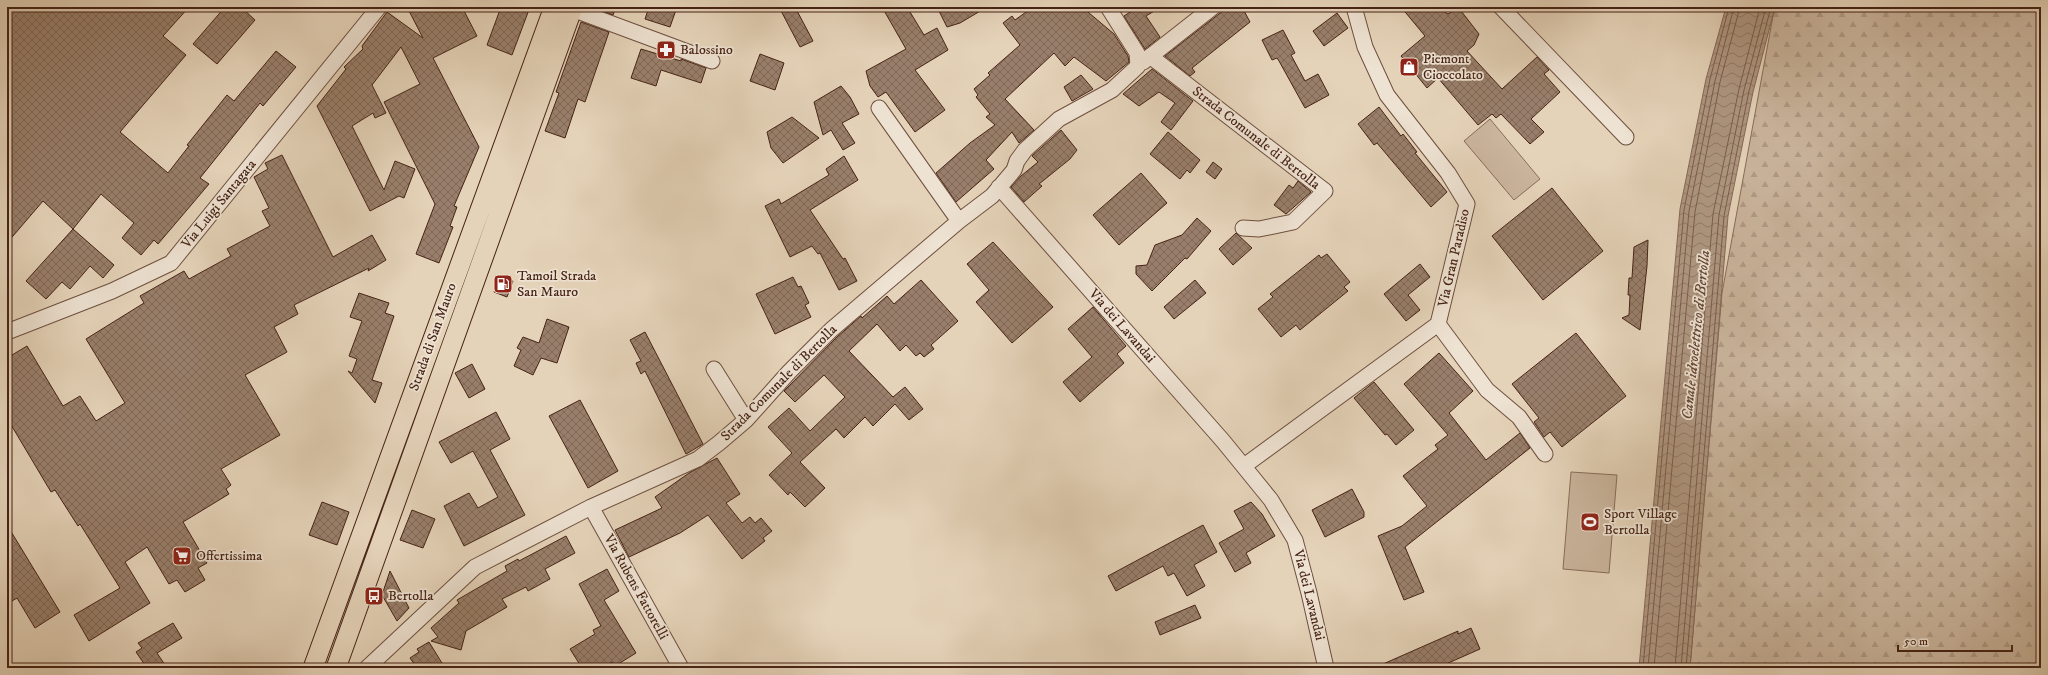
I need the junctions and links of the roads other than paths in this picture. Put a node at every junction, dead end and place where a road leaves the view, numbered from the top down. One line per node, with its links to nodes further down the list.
1 (379, 7): 16 (street, Via Luigi Santagata)
2 (1108, 7): 9 (street)
3 (1213, 7): 7 (street, Strada Comunale di Bertolla)
4 (1354, 7): 15 (street, Via Gran Paradiso)
5 (1501, 7): 11 (street)
6 (566, 8): 8 (street); 22 (main road, Strada di San Mauro); 23 (main road, Strada di San Mauro)
7 (1150, 56): 9 (street, Strada Comunale di Bertolla); 14 (street, Strada Comunale di Bertolla)
8 (712, 61)
9 (1138, 66): 12 (street, Strada Comunale di Bertolla)
10 (879, 108): 13 (street)
11 (1626, 137)
12 (999, 187): 13 (street, Strada Comunale di Bertolla); 20 (street, Via dei Lavandai)
13 (959, 221): 18 (street, Strada Comunale di Bertolla)
14 (1243, 228)
15 (1438, 324): 19 (street, Via Gran Paradiso); 20 (street)
16 (7, 332)
17 (714, 369): 18 (street, Strada Comunale di Bertolla)
18 (746, 420): 21 (street, Strada Comunale di Bertolla)
19 (1545, 454)
20 (1244, 466): 26 (street, Via dei Lavandai)
21 (591, 507): 24 (street, Strada Comunale di Bertolla); 25 (street, Via Rubens Fattorelli)
22 (313, 668)
23 (336, 668)
24 (367, 668)
25 (681, 668)
26 (1326, 668)

